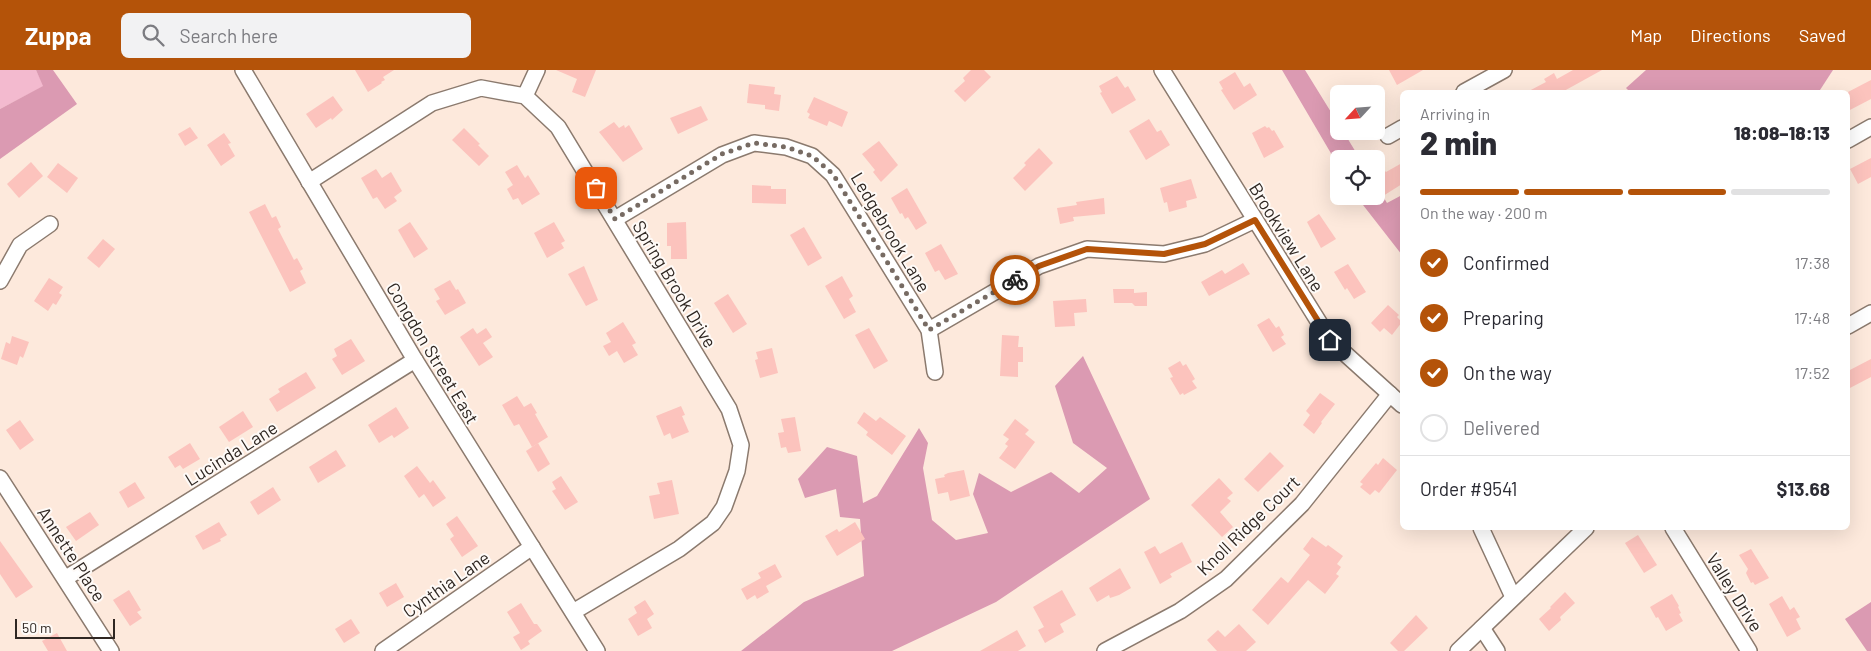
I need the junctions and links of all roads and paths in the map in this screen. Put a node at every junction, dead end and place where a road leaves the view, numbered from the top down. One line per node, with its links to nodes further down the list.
1 (243, 70): 11 (street, Congdon Street East)
2 (537, 70): 6 (street)
3 (1162, 70): 13 (street, Brookview Lane)
4 (1504, 70): 5 (street)
5 (1468, 90)
6 (525, 96): 11 (street); 12 (street, Spring Brook Drive)
7 (1871, 127): 10 (street)
8 (1400, 129): 9 (street)
9 (1388, 136)
10 (1850, 139)
11 (309, 182): 19 (street, Congdon Street East)
12 (615, 219): 18 (street, Ledgebrook Lane); 30 (street, Spring Brook Drive)
13 (1255, 220): 18 (street); 21 (street, Brookview Lane)
14 (50, 224): 15 (street)
15 (0, 281)
16 (1871, 313): 17 (street)
17 (1850, 325)
18 (929, 330): 20 (street, Ledgebrook Lane)
19 (415, 360): 27 (street, Congdon Street East); 28 (street, Lucinda Lane)
20 (934, 372)
21 (1390, 394): 22 (street, Brookview Lane); 35 (street, Knoll Ridge Court)
22 (1400, 403)
23 (0, 478): 28 (street, Annette Place)
24 (1482, 530): 29 (street)
25 (1584, 530): 29 (street)
26 (1674, 530): 38 (street, Valley Drive)
27 (532, 547): 30 (street, Congdon Street East); 33 (street, Cynthia Lane)
28 (66, 578): 32 (street, Annette Place)
29 (1513, 597): 31 (street)
30 (573, 612): 34 (street, Congdon Street East)
31 (1482, 628): 36 (street); 37 (street)
32 (111, 651)
33 (382, 651)
34 (598, 651)
35 (1105, 651)
36 (1458, 651)
37 (1497, 651)
38 (1749, 651)

